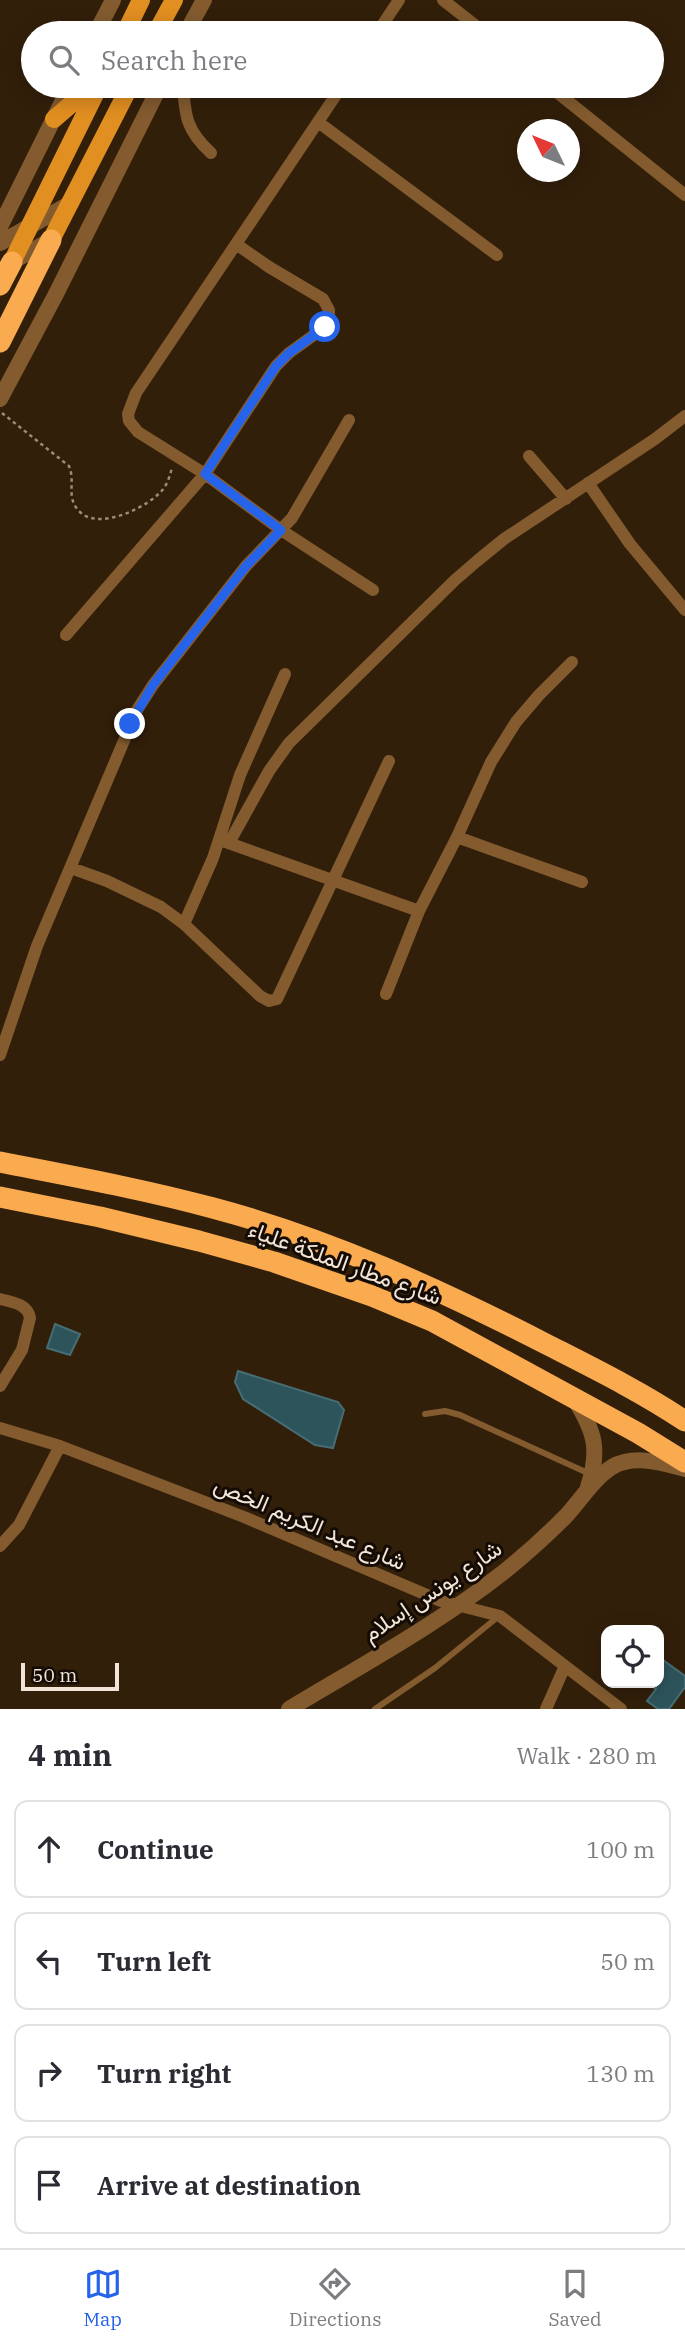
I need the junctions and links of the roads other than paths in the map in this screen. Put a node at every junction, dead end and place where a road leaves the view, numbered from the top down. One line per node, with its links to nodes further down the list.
1 (113, 0): 7 (street)
2 (141, 0): 8 (main road)
3 (174, 0): 9 (main road)
4 (204, 0): 10 (street)
5 (399, 0): 11 (street)
6 (443, 0): 12 (street)
7 (102, 21)
8 (131, 21)
9 (163, 21)
10 (193, 21)
11 (385, 21)
12 (470, 21)
13 (64, 98): 21 (street)
14 (78, 98): 21 (main road)
15 (93, 98): 28 (main road)
16 (124, 98): 26 (main road)
17 (154, 98): 37 (street)
18 (184, 98): 23 (street)
19 (334, 98): 22 (street)
20 (564, 98): 25 (street)
21 (54, 118): 24 (street)
22 (318, 122): 32 (street); 33 (street)
23 (211, 153)
24 (28, 167): 27 (street); 29 (street)
25 (685, 195)
26 (71, 203): 28 (street); 30 (main road)
27 (0, 204)
28 (31, 225): 31 (street); 34 (main road)
29 (0, 227)
30 (51, 240): 34 (street); 36 (highway)
31 (0, 243)
32 (236, 244): 41 (street); 41 (street)
33 (497, 255)
34 (6, 265): 35 (highway)
35 (0, 285)
36 (0, 342)
37 (0, 399)
38 (685, 416): 42 (street)
39 (349, 420): 44 (street)
40 (529, 456): 43 (street)
41 (205, 474): 44 (street); 47 (street)
42 (588, 483): 43 (street); 46 (street)
43 (566, 499): 52 (street)
44 (281, 530): 45 (street); 53 (street)
45 (373, 590)
46 (685, 610)
47 (66, 635)
48 (572, 662): 51 (street)
49 (285, 674): 52 (street)
50 (389, 761): 54 (street)
51 (457, 837): 55 (street); 56 (street)
52 (224, 841): 54 (street); 57 (street)
53 (71, 867): 57 (street); 59 (street)
54 (332, 879): 56 (street); 57 (street)
55 (582, 882)
56 (419, 911): 58 (street)
57 (184, 924)
58 (386, 994)
59 (0, 1055)
60 (0, 1163): 66 (highway, شارع مطار الملكة علياء)
61 (5, 1201): 64 (highway, شارع مطار الملكة علياء)
62 (0, 1299): 63 (street)
63 (0, 1386)
64 (574, 1398): 69 (highway, شارع مطار الملكة علياء); 71 (street, شارع يونس إسلام)
65 (425, 1414): 71 (lane)
66 (685, 1421)
67 (0, 1428): 68 (street, شارع عبد الكريم الخص)
68 (60, 1446): 73 (street); 74 (street, شارع عبد الكريم الخص)
69 (685, 1462)
70 (685, 1469): 72 (street, شارع يونس إسلام)
71 (592, 1475): 72 (street, شارع يونس إسلام)
72 (586, 1493): 74 (street, شارع يونس إسلام)
73 (0, 1546)
74 (457, 1606): 75 (street, شارع عبد الكريم الخص); 77 (street, شارع يونس إسلام)
75 (500, 1616): 76 (street, شارع عبد الكريم الخص); 78 (lane)
76 (565, 1666): 79 (street); 80 (street, شارع عبد الكريم الخص)
77 (289, 1709)
78 (375, 1709)
79 (546, 1709)
80 (621, 1709)

